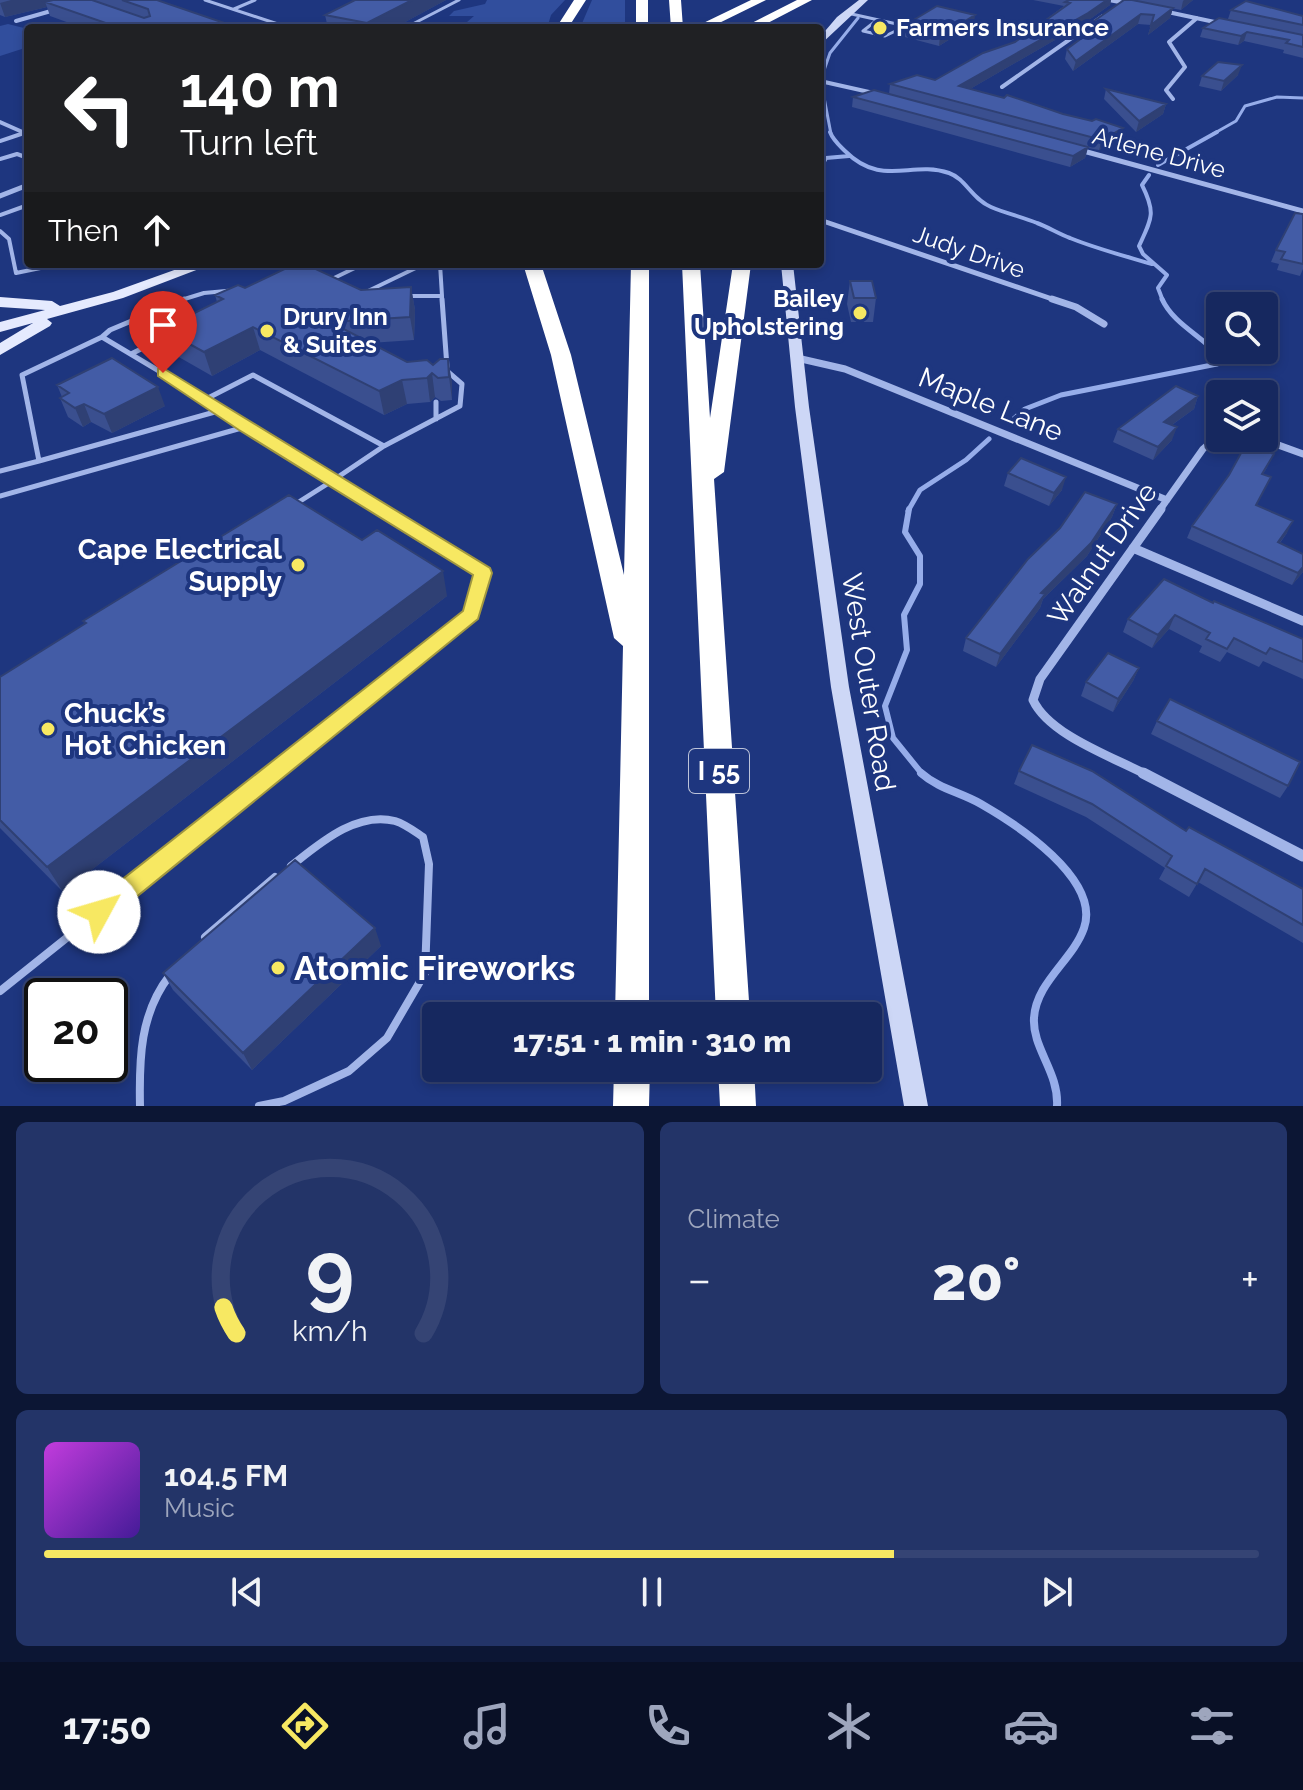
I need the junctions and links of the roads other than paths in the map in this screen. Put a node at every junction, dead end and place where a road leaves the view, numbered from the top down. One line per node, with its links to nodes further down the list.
1 (205, 0): 15 (lane)
2 (255, 0): 15 (lane)
3 (459, 0): 23 (lane)
4 (580, 0): 24 (highway)
5 (642, 0): 25 (highway)
6 (675, 0): 26 (highway)
7 (760, 0): 27 (highway)
8 (786, 0): 18 (highway)
9 (807, 0): 18 (highway); 29 (highway)
10 (864, 0): 17 (street)
11 (1109, 0): 12 (street)
12 (1122, 3): 14 (street); 33 (street)
13 (67, 6): 21 (street)
14 (1137, 6)
15 (234, 9): 22 (lane)
16 (1152, 9): 19 (street)
17 (847, 13): 20 (lane); 31 (street)
18 (773, 16): 28 (highway)
19 (1197, 18): 30 (street); 35 (street)
20 (877, 20): 20 (lane)
21 (16, 21)
22 (278, 24)
23 (413, 24)
24 (568, 24)
25 (642, 24)
26 (677, 24)
27 (706, 24)
28 (756, 24)
29 (786, 24)
30 (1226, 24)
31 (824, 38)
32 (824, 82): 34 (street)
33 (1002, 87)
34 (888, 97)
35 (1173, 99)
36 (0, 122): 37 (street)
37 (24, 133)
38 (24, 135): 39 (lane)
39 (0, 141)
40 (1063, 145): 48 (street, Arlene Drive)
41 (24, 157): 42 (lane)
42 (0, 159)
43 (24, 187): 44 (street)
44 (0, 196)
45 (24, 206): 46 (lane)
46 (21, 207): 47 (lane); 49 (lane)
47 (24, 209)
48 (1303, 211)
49 (0, 215)
50 (824, 221): 69 (street, Judy Drive)
51 (0, 231): 52 (lane)
52 (40, 268)
53 (193, 268): 68 (main road)
54 (355, 268): 62 (lane)
55 (416, 268): 66 (lane)
56 (440, 268): 64 (lane)
57 (533, 268): 96 (highway)
58 (640, 268): 96 (highway)
59 (691, 268): 93 (highway, I 55)
60 (741, 268): 93 (highway)
61 (787, 268): 75 (street, West Outer Road)
62 (333, 289)
63 (251, 291): 72 (lane)
64 (442, 296): 65 (lane); 76 (lane)
65 (395, 297)
66 (368, 298)
67 (0, 302): 68 (main road)
68 (84, 304): 70 (main road); 73 (main road)
69 (1104, 324)
70 (0, 327)
71 (183, 328): 74 (lane)
72 (102, 337): 74 (lane); 87 (lane)
73 (0, 350)
74 (131, 354): 78 (lane)
75 (797, 358): 91 (street, Maple Lane); 109 (street, West Outer Road)
76 (447, 371): 77 (lane); 81 (lane)
77 (439, 379)
78 (206, 399): 80 (lane); 84 (lane)
79 (436, 402): 81 (lane)
80 (222, 410): 82 (lane); 87 (lane)
81 (436, 419): 84 (lane)
82 (245, 427): 89 (lane); 90 (lane)
83 (1278, 445): 86 (street)
84 (384, 446): 89 (lane)
85 (1206, 446): 91 (street, Walnut Drive)
86 (1303, 454)
87 (39, 461): 88 (lane)
88 (0, 471)
89 (332, 481): 92 (lane); 100 (lane)
90 (0, 496)
91 (1167, 500): 94 (street, Walnut Drive)
92 (292, 506)
93 (705, 526): 102 (highway, I 55)
94 (1133, 548): 95 (street); 97 (street, Walnut Drive)
95 (1303, 621)
96 (636, 676): 101 (highway)
97 (1303, 856)
98 (201, 941): 106 (lane)
99 (174, 970): 105 (lane)
100 (0, 991)
101 (632, 1002)
102 (732, 1002)
103 (632, 1082): 107 (highway)
104 (737, 1082): 108 (highway)
105 (140, 1106)
106 (259, 1106)
107 (631, 1106)
108 (738, 1106)
109 (916, 1106)

